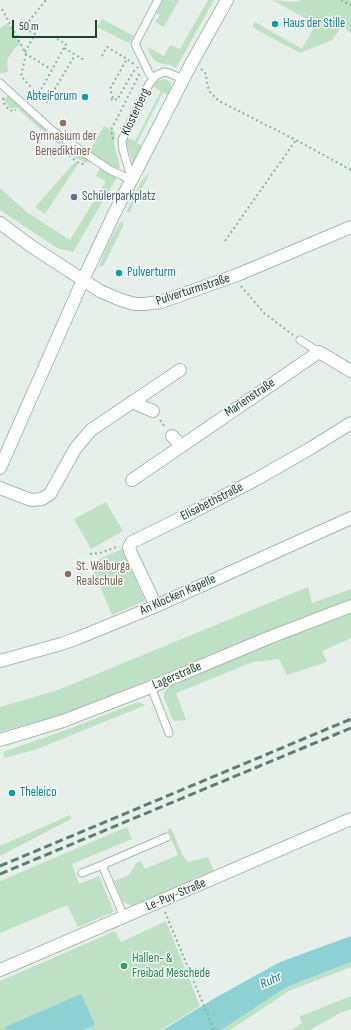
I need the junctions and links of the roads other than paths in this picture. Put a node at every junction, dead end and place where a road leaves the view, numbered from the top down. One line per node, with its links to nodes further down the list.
1 (158, 0): 3 (lane)
2 (227, 0): 4 (street, Klosterberg)
3 (153, 78): 4 (lane, Klosterberg); 6 (lane, Klosterberg)
4 (183, 79): 6 (street, Klosterberg)
5 (0, 83): 6 (lane)
6 (132, 180): 9 (street, Klosterberg)
7 (0, 223): 9 (street, Pulverturmstraße)
8 (351, 227): 9 (street, Pulverturmstraße)
9 (82, 280): 19 (street)
10 (300, 340): 11 (lane)
11 (319, 352): 12 (street); 18 (street, Marienstraße)
12 (350, 369)
13 (180, 370): 14 (street)
14 (132, 402): 15 (street); 21 (street)
15 (153, 411)
16 (351, 423): 23 (street, Elisabethstraße)
17 (172, 436): 18 (street)
18 (182, 446): 20 (street, Marienstraße)
19 (0, 468)
20 (132, 480)
21 (0, 488)
22 (351, 518): 23 (street, An Klocken Kapelle)
23 (156, 606): 25 (street, An Klocken Kapelle)
24 (351, 606): 26 (street, Lagerstraße)
25 (0, 661)
26 (151, 687): 27 (lane); 28 (street, Lagerstraße)
27 (170, 733)
28 (0, 740)
29 (351, 819): 33 (street, Le-Puy-Straße)
30 (167, 837): 31 (lane)
31 (102, 865): 32 (lane); 33 (lane)
32 (82, 873)
33 (124, 917): 34 (street, Le-Puy-Straße)
34 (0, 970)

